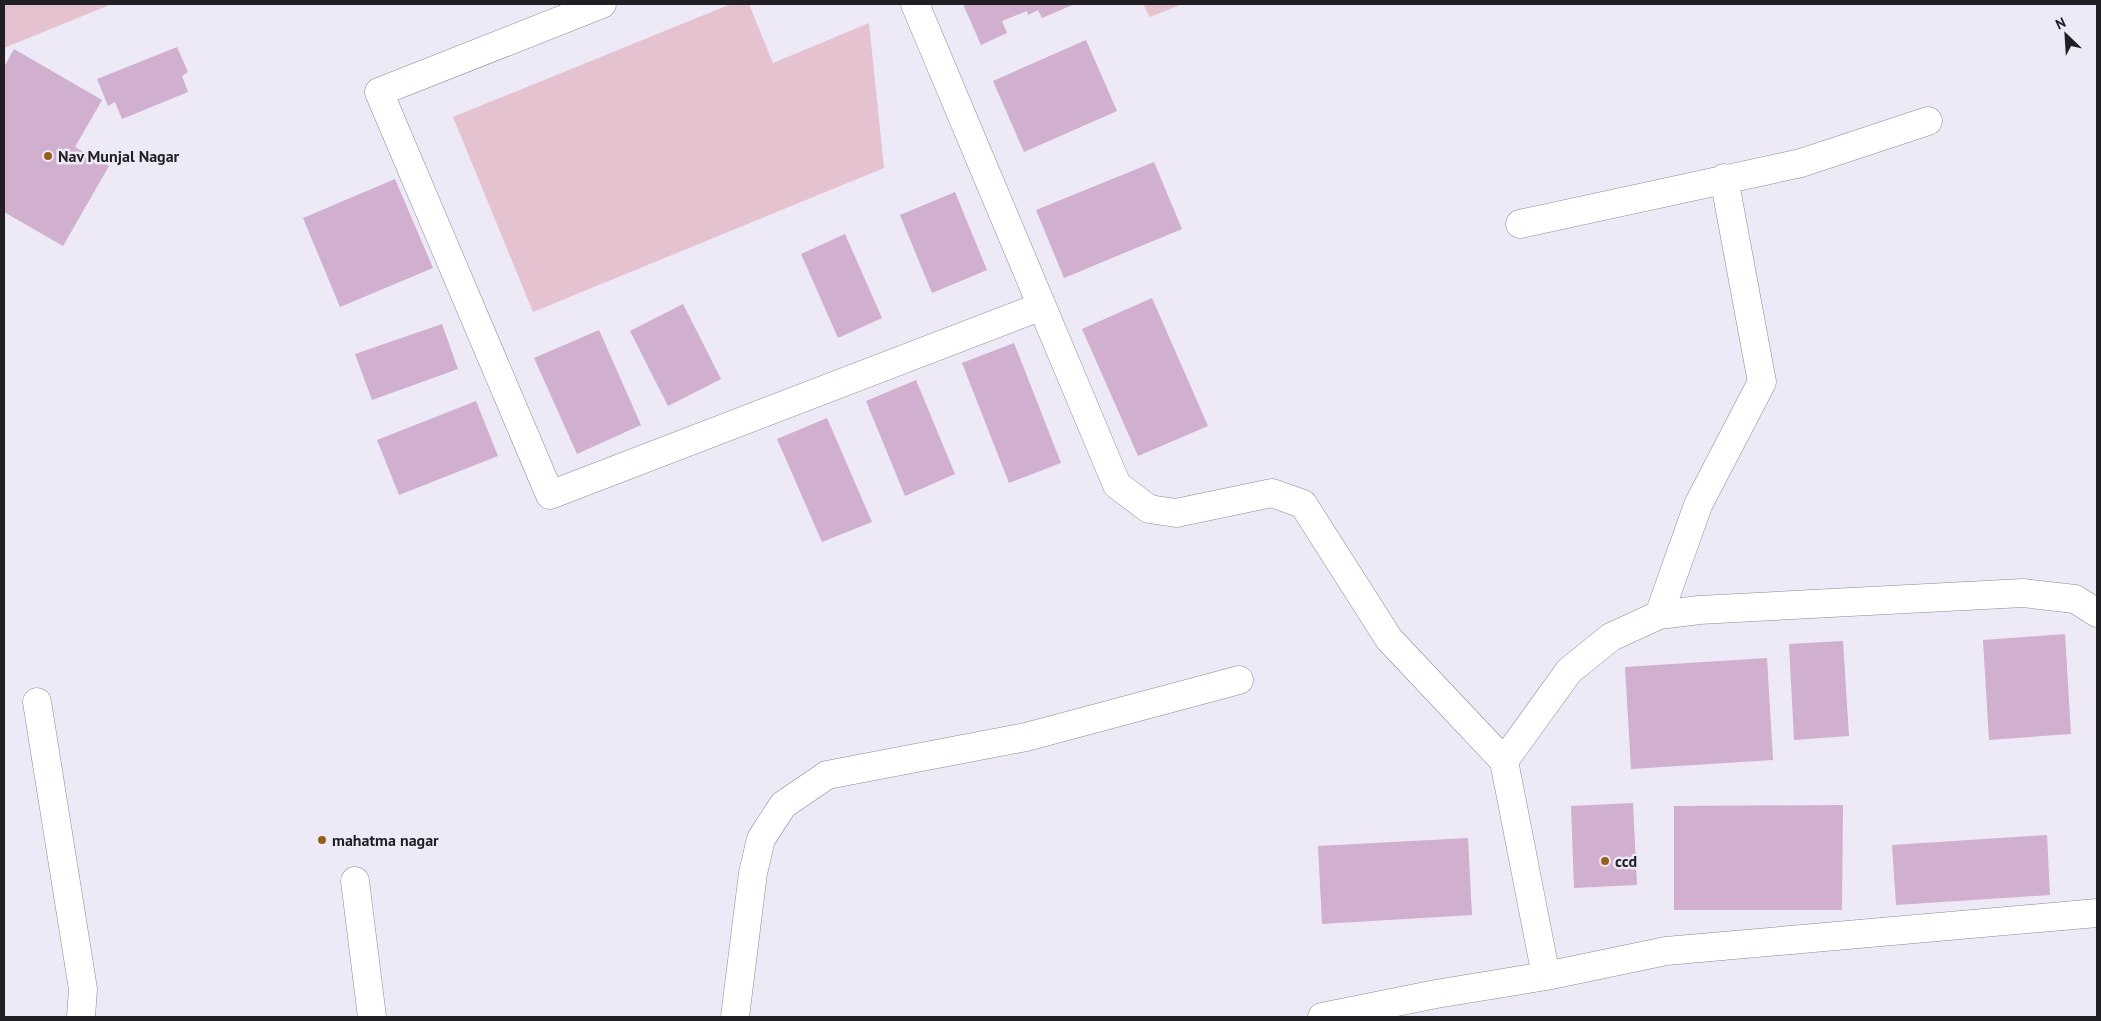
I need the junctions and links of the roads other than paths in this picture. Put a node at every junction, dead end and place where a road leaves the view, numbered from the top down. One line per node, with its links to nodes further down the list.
1 (602, 4): 6 (street)
2 (915, 4): 6 (street)
3 (1928, 122): 4 (street)
4 (1724, 178): 5 (street); 8 (street)
5 (1520, 224)
6 (1042, 306): 11 (street)
7 (2097, 613): 8 (street)
8 (1659, 615): 11 (street)
9 (1238, 680): 17 (street)
10 (38, 702): 15 (street)
11 (1504, 761): 14 (street)
12 (354, 882): 16 (street)
13 (2097, 913): 14 (street)
14 (1546, 976): 18 (street)
15 (81, 1017)
16 (372, 1017)
17 (735, 1017)
18 (1322, 1017)

